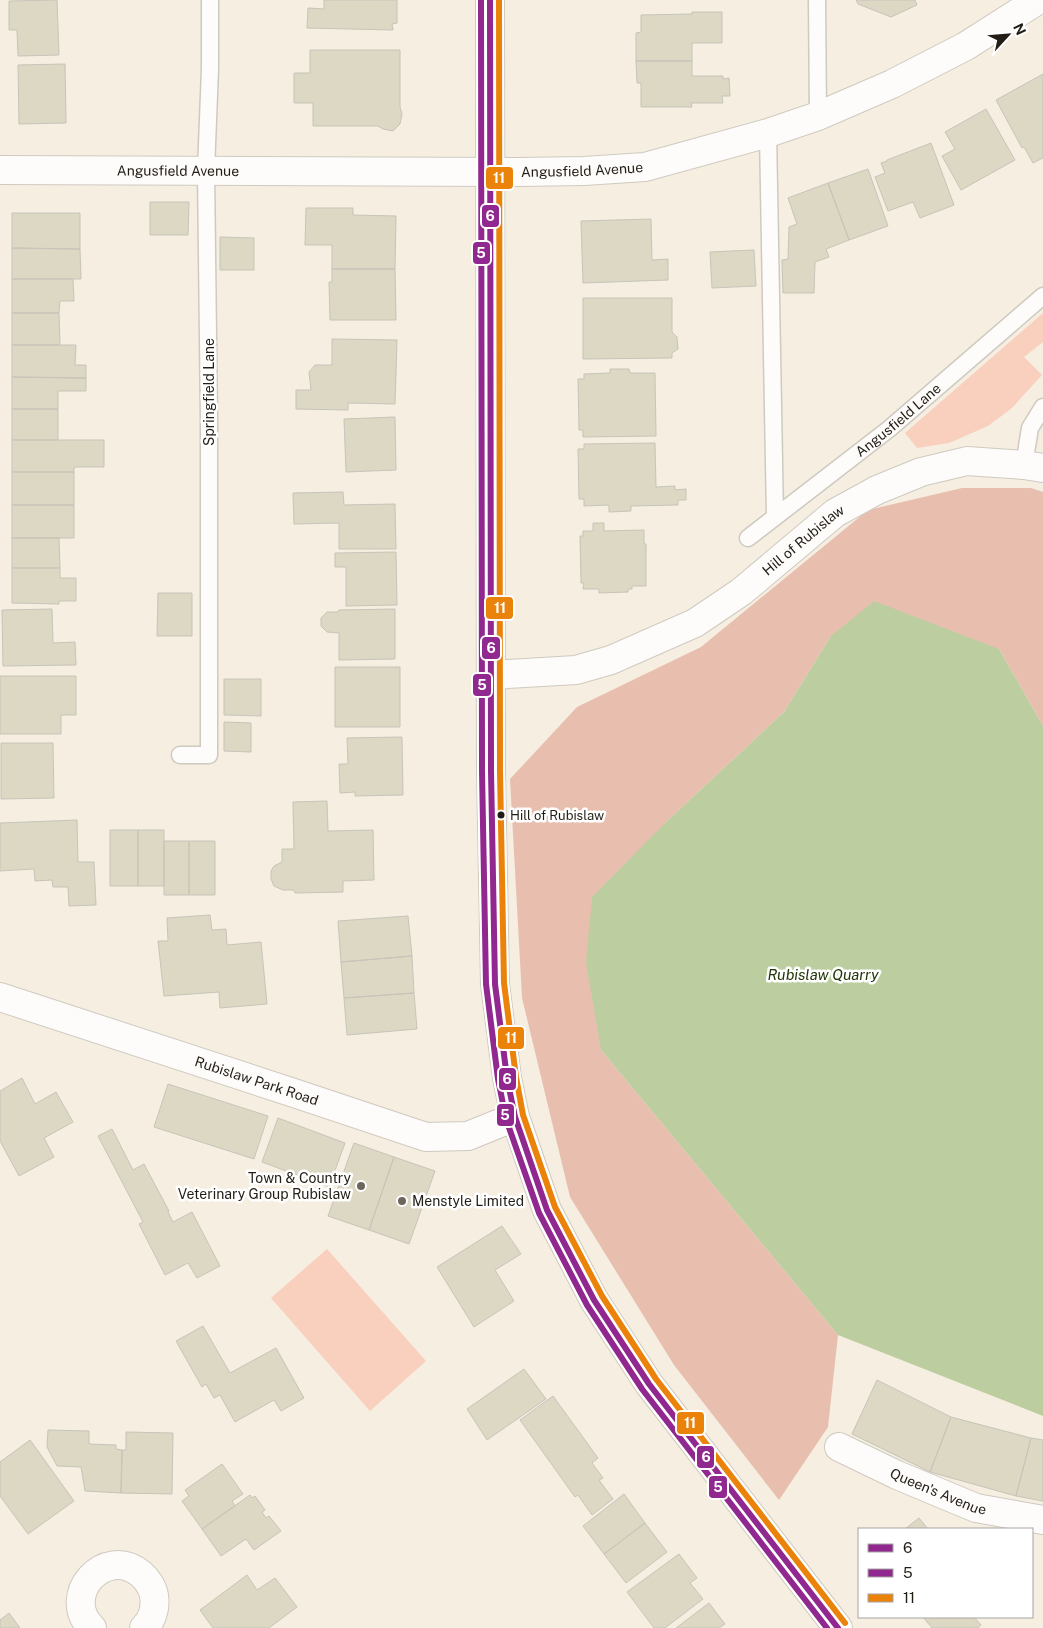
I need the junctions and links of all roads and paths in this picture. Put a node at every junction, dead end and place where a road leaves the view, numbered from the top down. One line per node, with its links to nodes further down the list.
1 (210, 0): 8 (lane, Springfield Lane)
2 (490, 0): 9 (street)
3 (817, 0): 5 (lane)
4 (1038, 0): 5 (street, Angusfield Avenue)
5 (818, 116): 6 (street, Angusfield Avenue)
6 (768, 133): 9 (street, Angusfield Avenue); 13 (lane)
7 (0, 170): 8 (street, Angusfield Avenue)
8 (206, 170): 9 (street, Angusfield Avenue); 16 (lane, Springfield Lane)
9 (490, 171): 15 (street)
10 (1043, 296): 13 (lane, Angusfield Lane)
11 (1043, 407): 12 (lane)
12 (1034, 467): 15 (street, Hill of Rubislaw)
13 (775, 517): 14 (lane, Angusfield Lane)
14 (748, 538)
15 (491, 674): 18 (street)
16 (180, 755)
17 (0, 997): 18 (street, Rubislaw Park Road)
18 (515, 1117): 23 (street)
19 (839, 1447): 20 (street, Queen's Avenue)
20 (1043, 1520)
21 (92, 1628): 22 (street)
22 (144, 1628)
23 (838, 1628)

